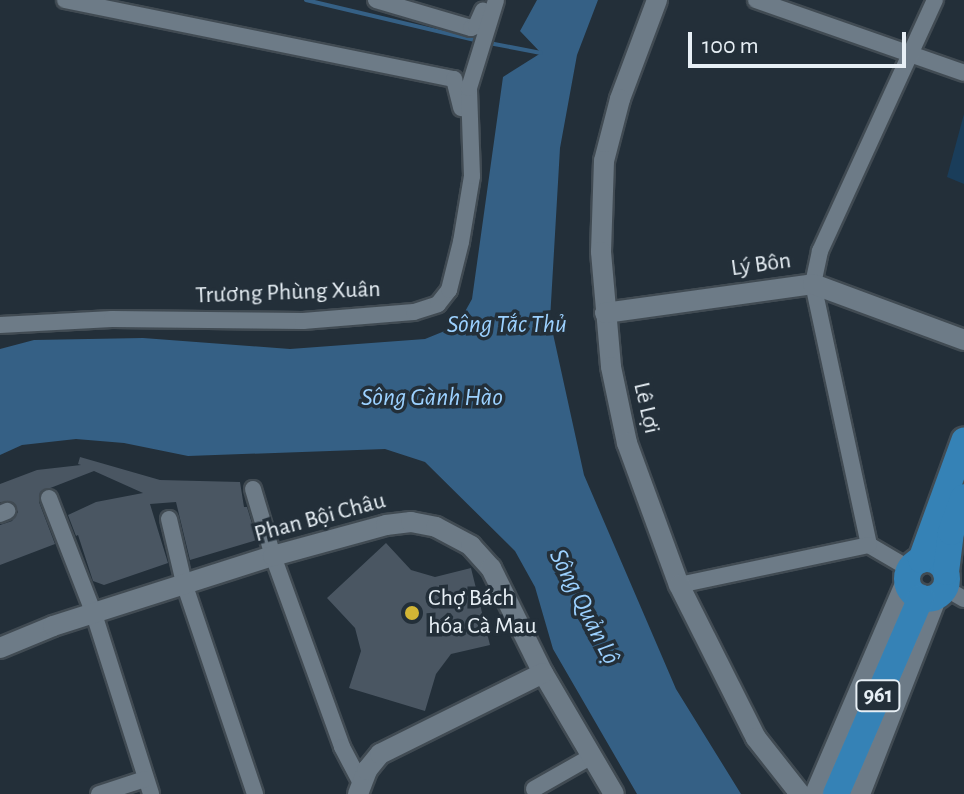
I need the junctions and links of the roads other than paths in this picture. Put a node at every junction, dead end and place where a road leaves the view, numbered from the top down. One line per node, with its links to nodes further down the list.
1 (65, 0): 9 (street)
2 (376, 0): 6 (street)
3 (657, 0): 11 (street, Lê Lợi)
4 (756, 0): 7 (street)
5 (935, 0): 7 (street)
6 (491, 4): 9 (street, Trương Phùng Xuân)
7 (909, 55): 8 (street); 10 (street)
8 (964, 73)
9 (471, 151): 12 (street, Trương Phùng Xuân)
10 (813, 284): 11 (street, Lý Bôn); 13 (street, Lý Bôn); 19 (street)
11 (605, 313): 23 (street, Lê Lợi)
12 (0, 325)
13 (964, 340)
14 (964, 441): 22 (main road, 961)
15 (253, 489): 20 (street)
16 (964, 497): 22 (main road)
17 (49, 498): 24 (street)
18 (169, 519): 21 (street)
19 (869, 545): 22 (street); 23 (street)
20 (273, 556): 21 (street, Phan Bội Châu); 26 (street, Phan Bội Châu); 29 (street)
21 (184, 583): 24 (street, Phan Bội Châu); 32 (street)
22 (931, 583): 35 (street); 36 (main road, 961); 37 (street)
23 (679, 585): 34 (street, Lê Lợi)
24 (94, 614): 25 (street, Phan Bội Châu); 28 (street)
25 (0, 648)
26 (543, 673): 27 (street, Phan Bội Châu); 29 (street)
27 (592, 756): 30 (street); 33 (street, Phan Bội Châu)
28 (148, 786): 31 (street)
29 (359, 788)
30 (534, 789)
31 (99, 794)
32 (255, 794)
33 (614, 794)
34 (800, 794)
35 (815, 794)
36 (836, 794)
37 (860, 794)

